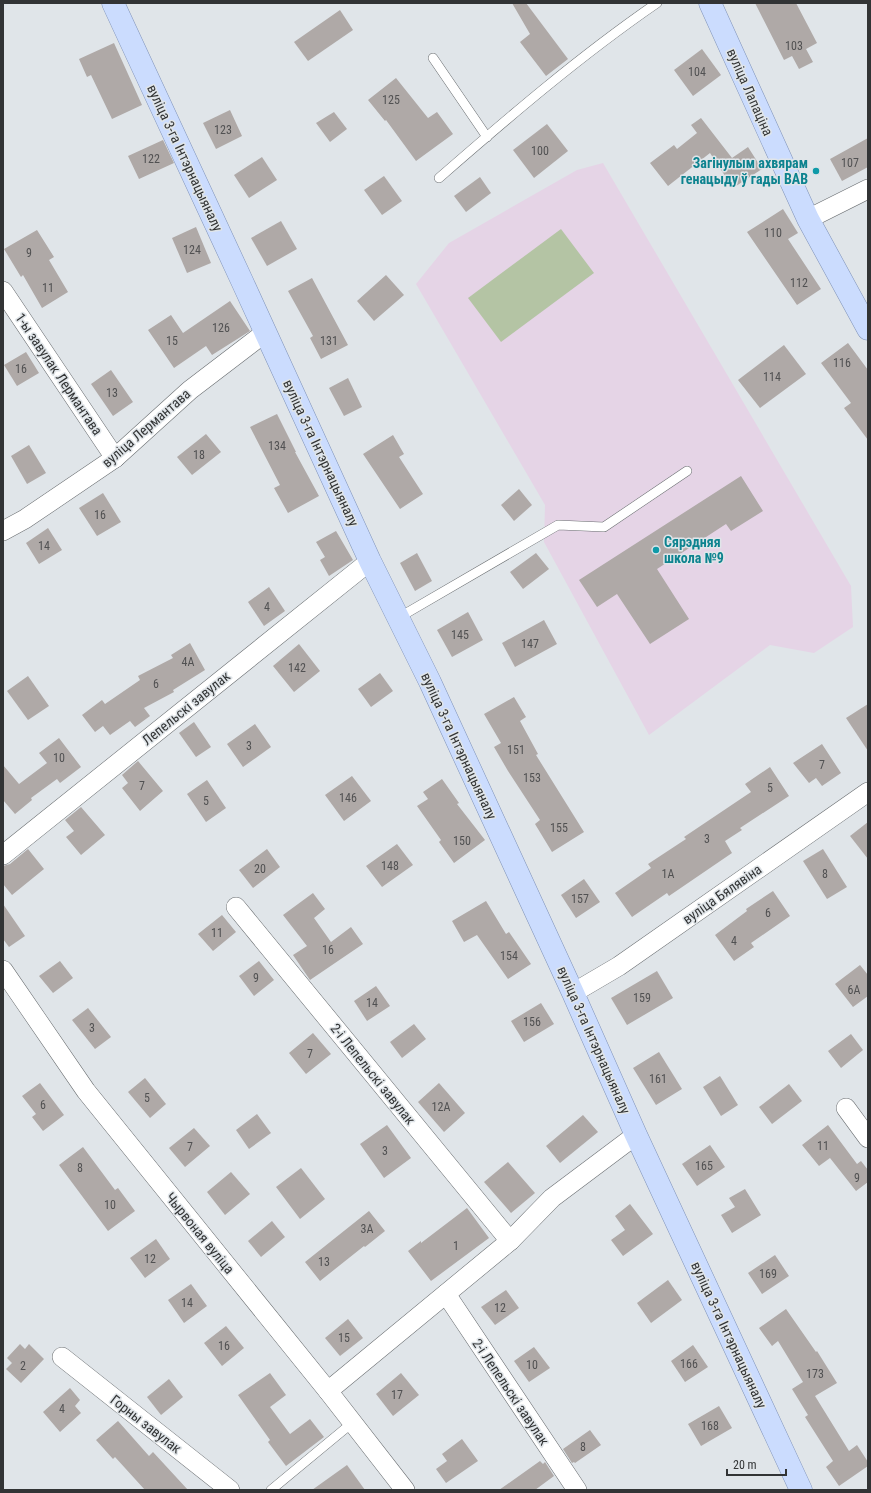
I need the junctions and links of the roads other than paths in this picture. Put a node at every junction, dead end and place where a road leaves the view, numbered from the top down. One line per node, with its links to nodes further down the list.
1 (113, 3): 11 (main road, вуліца 3-га Інтэрнацыяналу)
2 (657, 3): 5 (lane)
3 (710, 3): 8 (main road, вуліца Лапаціна)
4 (433, 58): 5 (lane)
5 (487, 137): 6 (lane)
6 (439, 178)
7 (868, 189): 8 (street)
8 (808, 219): 10 (main road, вуліца Лапаціна)
9 (3, 291): 12 (street, 1-ы завулак Лермантава)
10 (868, 329)
11 (266, 332): 12 (street, вуліца Лермантава); 15 (main road, вуліца 3-га Інтэрнацыяналу)
12 (115, 458): 14 (street, вуліца Лермантава)
13 (687, 471): 16 (lane)
14 (3, 531)
15 (370, 561): 16 (main road, вуліца 3-га Інтэрнацыяналу); 18 (street, Лепельскі завулак)
16 (398, 618): 21 (main road, вуліца 3-га Інтэрнацыяналу)
17 (868, 792): 21 (street, вуліца Бялявіна)
18 (3, 855)
19 (236, 907): 25 (street, 2-і Лепельскі завулак)
20 (3, 970): 28 (street, Чырвоная вуліца)
21 (573, 993): 23 (main road, вуліца 3-га Інтэрнацыяналу)
22 (846, 1108): 24 (street)
23 (636, 1135): 25 (street); 34 (main road, вуліца 3-га Інтэрнацыяналу)
24 (868, 1138)
25 (510, 1241): 26 (street)
26 (446, 1294): 28 (street); 33 (street, 2-і Лепельскі завулак)
27 (62, 1357): 30 (street, Горны завулак)
28 (328, 1391): 29 (street, Чырвоная вуліца)
29 (352, 1423): 31 (lane); 32 (street, Чырвоная вуліца)
30 (230, 1490)
31 (271, 1490)
32 (405, 1490)
33 (577, 1490)
34 (801, 1490)

